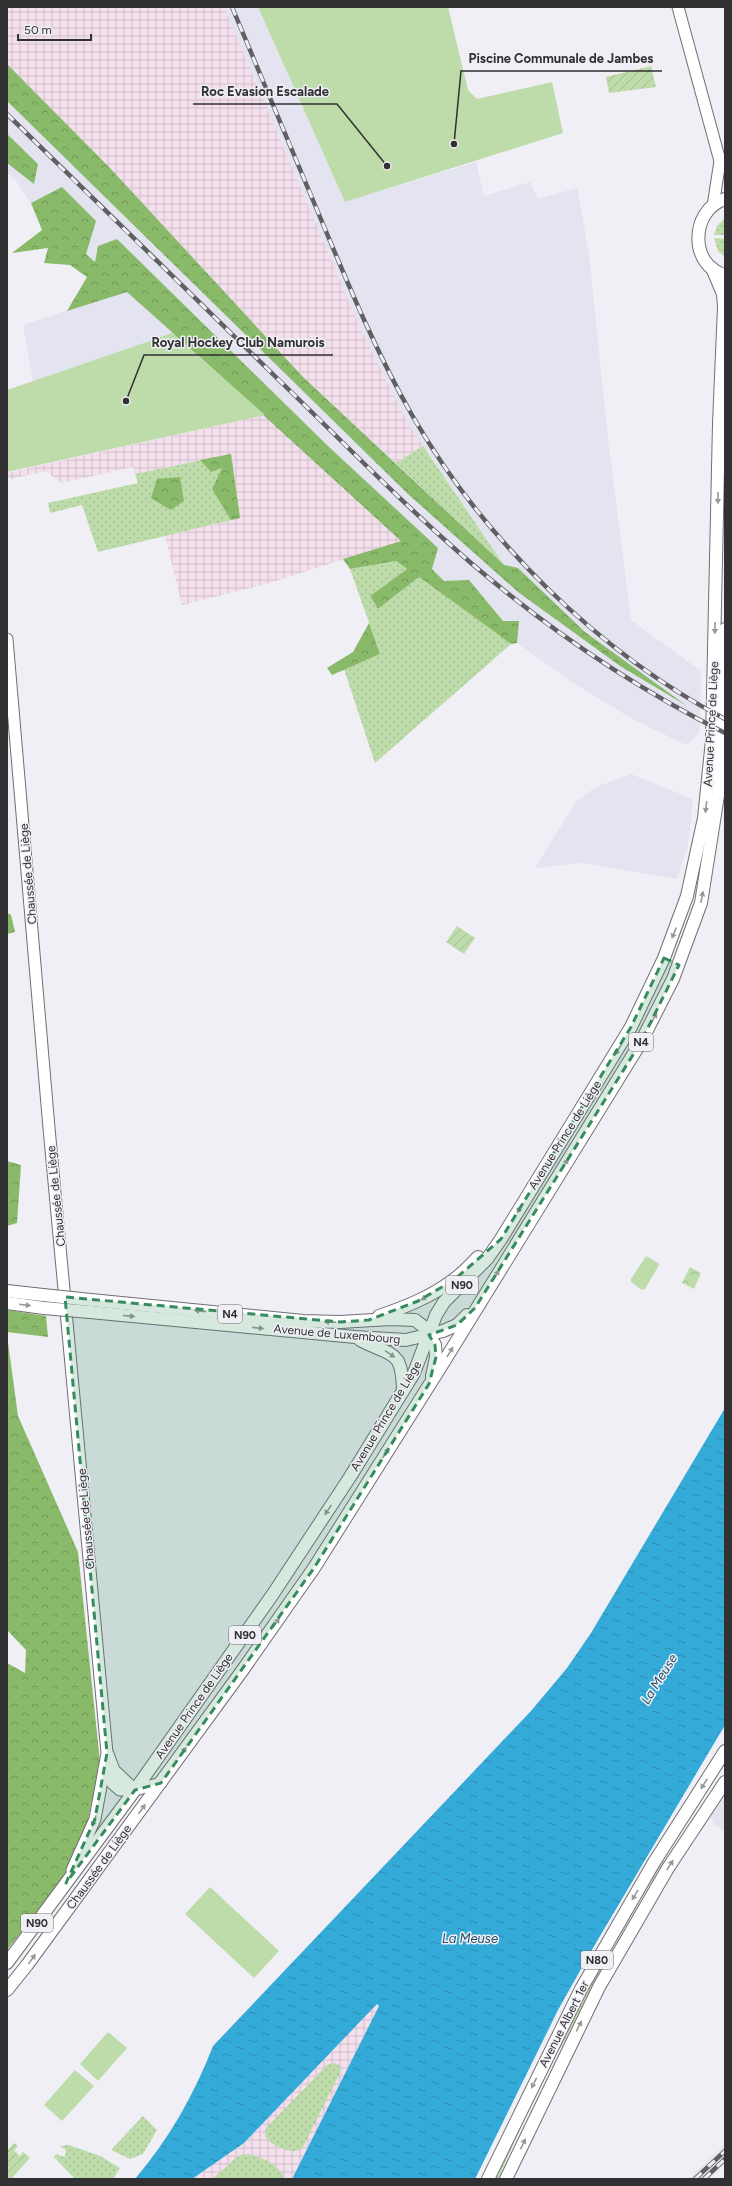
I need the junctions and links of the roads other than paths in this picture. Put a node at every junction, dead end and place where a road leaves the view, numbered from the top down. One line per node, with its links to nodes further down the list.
1 (678, 7): 2 (street)
2 (722, 164): 4 (street)
3 (725, 199): 4 (main road)
4 (712, 206): 5 (main road)
5 (712, 268): 6 (main road); 9 (main road, Avenue Prince de Liège / N4, one-way to 9)
6 (725, 275)
7 (725, 629): 10 (main road, Avenue Prince de Liège / N4, one-way to 7)
8 (7, 639): 20 (street, Chaussée de Liège)
9 (664, 958): 10 (main road); 11 (main road, Avenue Prince de Liège / N4, one-way to 11)
10 (679, 965): 14 (main road, Avenue Prince de Liège / N4, one-way to 10)
11 (501, 1239): 15 (main road, N4, one-way to 15); 16 (main road, Avenue Prince de Liège / N90)
12 (7, 1291): 15 (main road, Avenue de Luxembourg / N4, one-way to 12, bridge)
13 (7, 1303): 17 (main road, Avenue de Luxembourg / N4, one-way to 17, bridge)
14 (475, 1308): 16 (main road, N4); 18 (main road, Avenue Prince de Liège / N90, one-way to 14)
15 (368, 1320): 16 (main road, Avenue de Luxembourg)
16 (429, 1335): 17 (main road, Avenue de Luxembourg / N4); 18 (main road); 19 (main road, Avenue Prince de Liège / N90)
17 (355, 1337): 19 (main road, one-way to 19)
18 (430, 1384): 24 (main road, Avenue Prince de Liège / N90, one-way to 18)
19 (403, 1391): 25 (main road, Avenue Prince de Liège / N90, one-way to 25)
20 (107, 1754): 22 (street, Chaussée de Liège); 25 (street, Chaussée de Liège)
21 (724, 1757): 26 (main road, Avenue Albert 1er / N80, one-way to 26)
22 (104, 1769): 25 (street); 28 (street, Chaussée de Liège, one-way to 28)
23 (725, 1782): 27 (main road, Avenue Albert 1er / N80)
24 (161, 1783): 25 (street); 30 (main road, Chaussée de Liège / N90, one-way to 24)
25 (135, 1790): 28 (main road, Avenue Prince de Liège / N90)
26 (689, 1806): 27 (main road); 31 (main road, Avenue Albert 1er / N80, one-way to 31)
27 (700, 1820): 32 (main road, Avenue Albert 1er / N80, one-way to 27)
28 (66, 1883): 29 (main road, Chaussée de Liège / N90)
29 (7, 1963)
30 (7, 1990)
31 (488, 2179)
32 (506, 2179)

